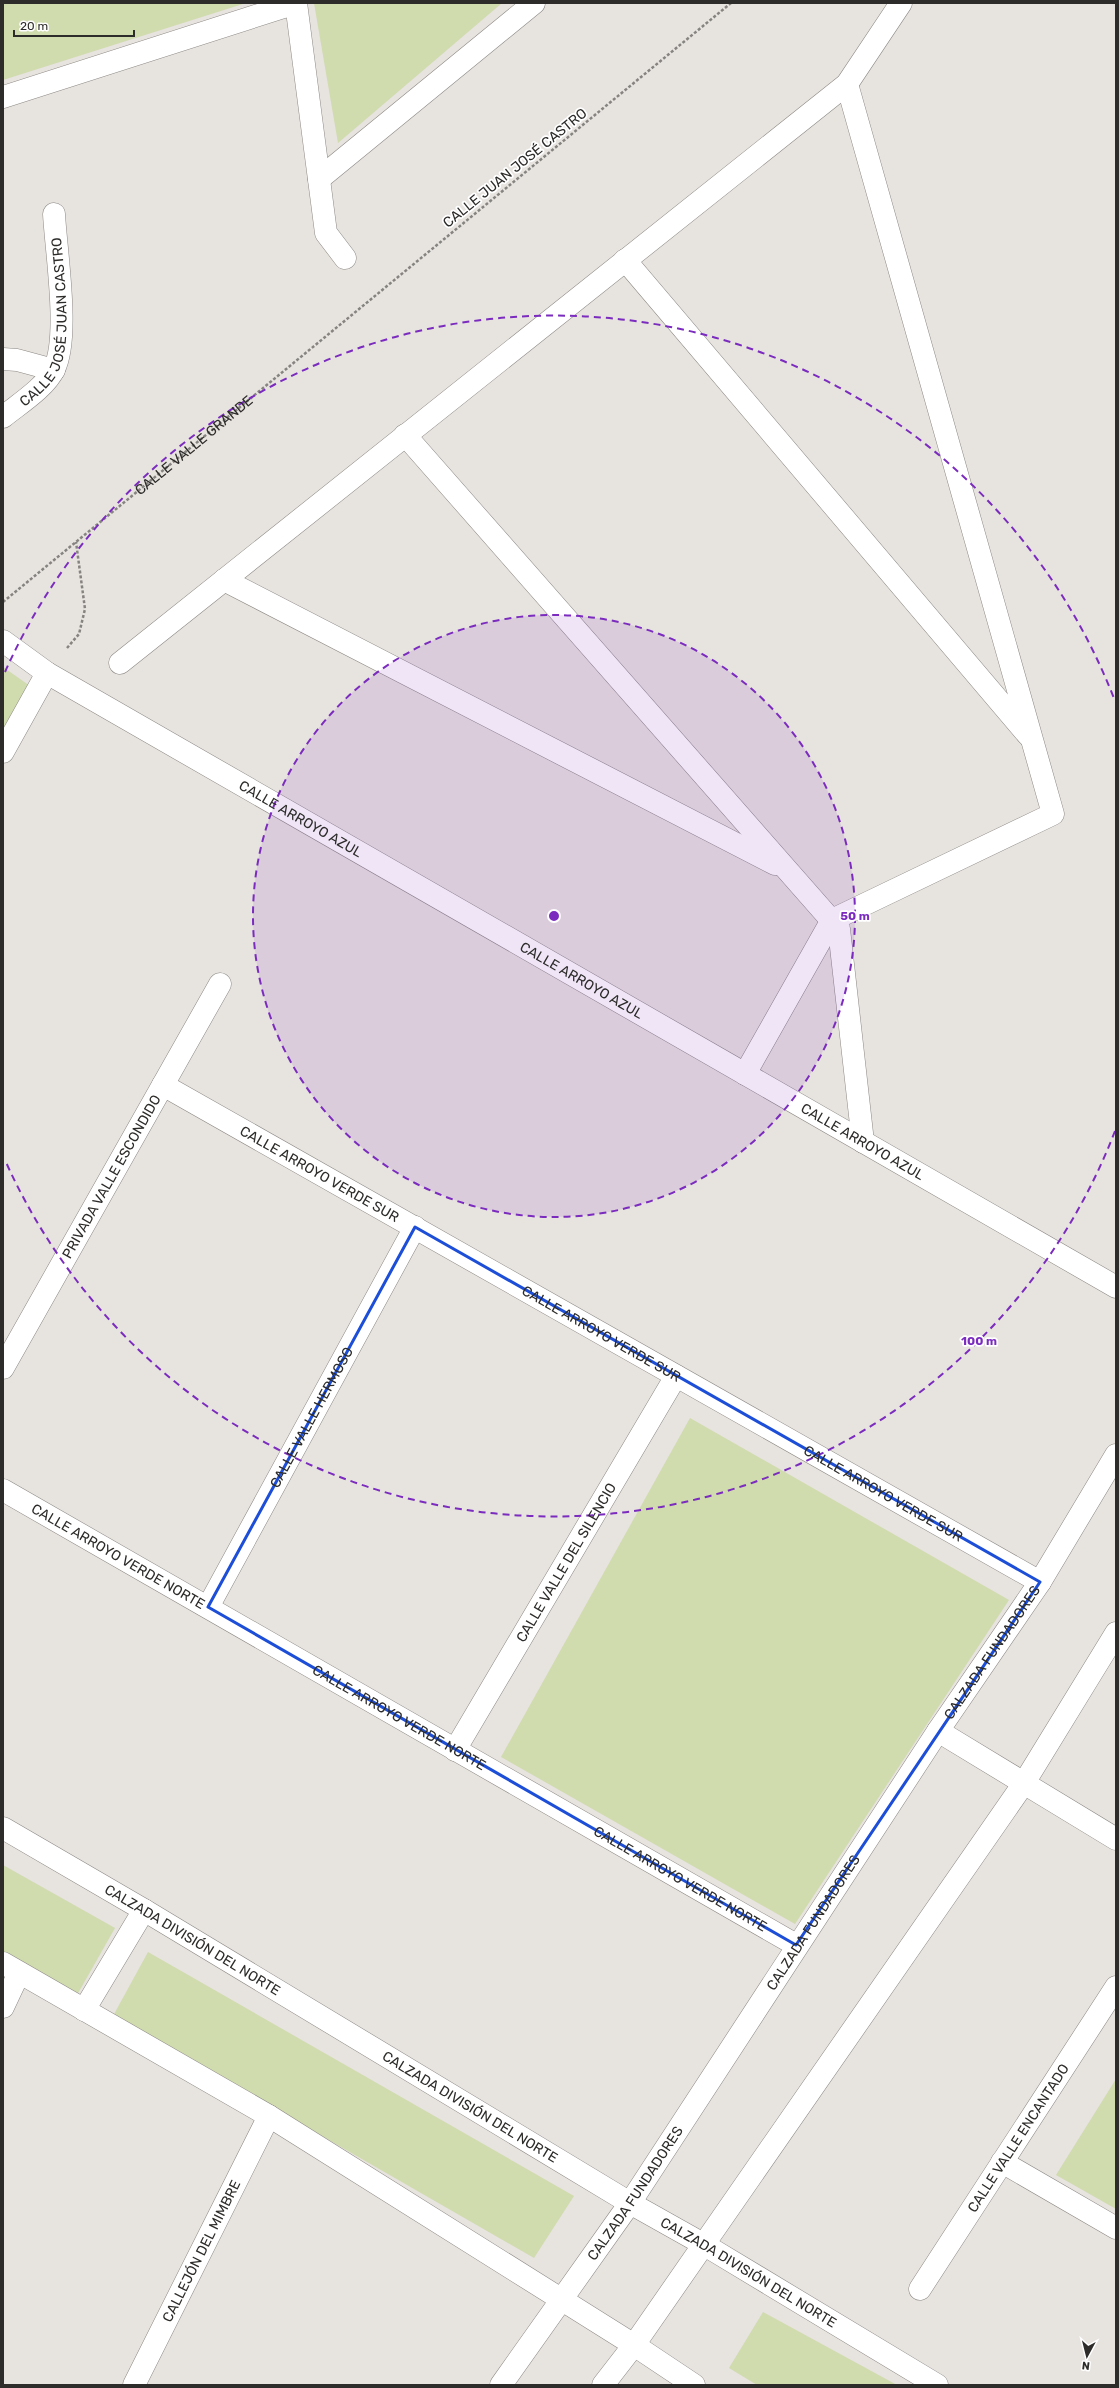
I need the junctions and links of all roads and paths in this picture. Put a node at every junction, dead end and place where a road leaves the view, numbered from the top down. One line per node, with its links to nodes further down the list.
1 (534, 3): 6 (street)
2 (731, 3): 10 (path, CALLE JUAN JOSÉ CASTRO)
3 (901, 3): 4 (street)
4 (847, 84): 9 (street); 21 (street)
5 (3, 97): 6 (street)
6 (319, 179): 8 (street)
7 (54, 214): 12 (street, CALLE JOSÉ JUAN CASTRO)
8 (345, 258)
9 (625, 260): 14 (street); 21 (street)
10 (311, 349): 15 (path, CALLE VALLE GRANDE)
11 (3, 359): 12 (street)
12 (54, 370): 13 (street, CALLE JOSÉ JUAN CASTRO)
13 (3, 417)
14 (405, 435): 16 (street); 23 (street)
15 (76, 542): 17 (path, CALLE VALLE GRANDE); 20 (path)
16 (224, 580): 19 (street); 23 (street)
17 (3, 602)
18 (3, 641): 20 (street)
19 (120, 663)
20 (48, 673): 22 (street); 26 (street, CALLE ARROYO AZUL)
21 (1032, 741): 24 (street)
22 (3, 752)
23 (787, 870): 24 (street)
24 (832, 920): 26 (street); 28 (street)
25 (220, 984): 27 (street, PRIVADA VALLE ESCONDIDO)
26 (745, 1074): 28 (street, CALLE ARROYO AZUL)
27 (163, 1085): 29 (street, CALLE ARROYO VERDE SUR); 31 (street, PRIVADA VALLE ESCONDIDO)
28 (863, 1142): 30 (street, CALLE ARROYO AZUL)
29 (415, 1227): 32 (street, CALLE ARROYO VERDE SUR); 36 (street, CALLE VALLE HERMOSO)
30 (1116, 1287)
31 (3, 1368)
32 (676, 1376): 35 (street, CALLE ARROYO VERDE SUR); 39 (street, CALLE VALLE DEL SILENCIO)
33 (1116, 1455): 35 (street, CALZADA FUNDADORES)
34 (3, 1490): 36 (street, CALLE ARROYO VERDE NORTE)
35 (1040, 1582): 38 (street, CALZADA FUNDADORES)
36 (208, 1608): 39 (street, CALLE ARROYO VERDE NORTE)
37 (1116, 1633): 40 (street)
38 (938, 1731): 40 (street); 44 (street, CALZADA FUNDADORES)
39 (455, 1750): 44 (street, CALLE ARROYO VERDE NORTE)
40 (1024, 1783): 42 (street); 53 (street)
41 (3, 1828): 43 (street, CALZADA DIVISIÓN DEL NORTE)
42 (1116, 1839)
43 (144, 1910): 48 (street); 51 (street, CALZADA DIVISIÓN DEL NORTE)
44 (796, 1945): 51 (street, CALZADA FUNDADORES)
45 (11, 1968): 47 (street); 48 (street)
46 (1116, 1987): 50 (street, CALLE VALLE ENCANTADO)
47 (3, 2007)
48 (84, 2010): 49 (street)
49 (269, 2116): 55 (street); 57 (street, CALLEJÓN DEL MIMBRE)
50 (1002, 2162): 52 (street); 54 (street, CALLE VALLE ENCANTADO)
51 (630, 2203): 53 (street, CALZADA DIVISIÓN DEL NORTE); 55 (street, CALZADA FUNDADORES)
52 (1116, 2228)
53 (703, 2244): 56 (street); 61 (street, CALZADA DIVISIÓN DEL NORTE)
54 (920, 2289)
55 (562, 2301): 56 (street); 58 (street, CALZADA FUNDADORES)
56 (634, 2345): 59 (street); 60 (street)
57 (134, 2385)
58 (501, 2385)
59 (603, 2385)
60 (694, 2385)
61 (937, 2385)

